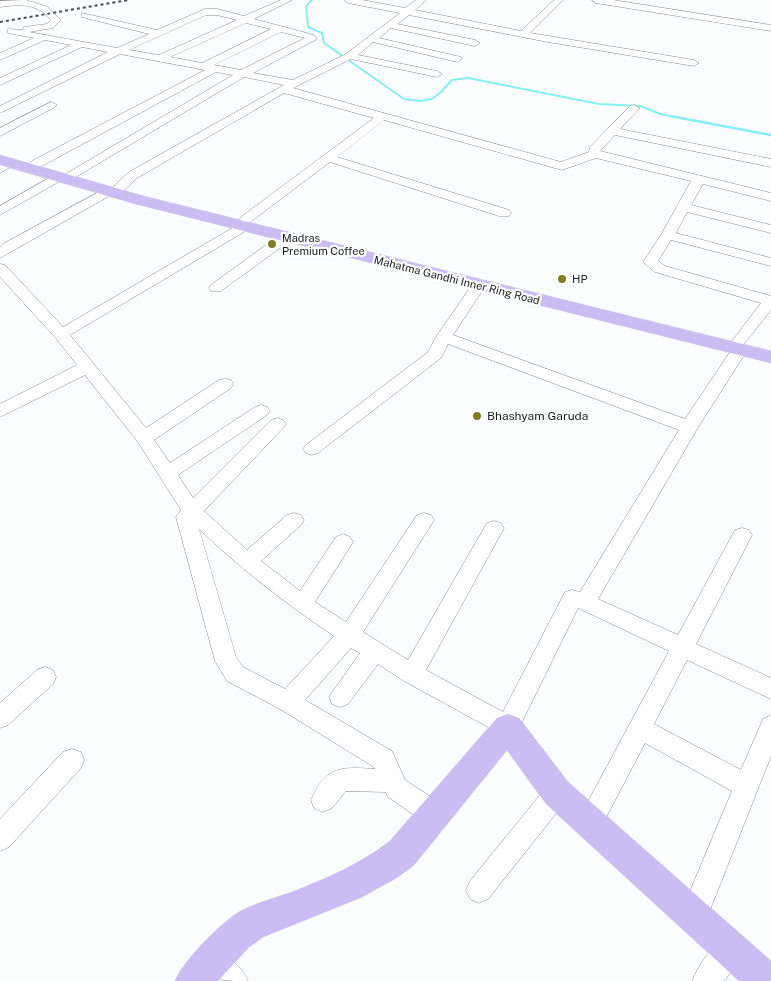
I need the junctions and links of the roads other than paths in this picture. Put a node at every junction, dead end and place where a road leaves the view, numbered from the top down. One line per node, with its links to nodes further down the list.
1 (288, 0): 9 (street)
2 (348, 0): 7 (street)
3 (422, 0): 7 (street)
4 (559, 0): 16 (street)
5 (596, 0): 12 (street)
6 (0, 4): 13 (street)
7 (410, 11): 10 (street); 16 (street)
8 (85, 15): 15 (street)
9 (246, 19): 11 (street); 15 (street); 24 (street)
10 (389, 25): 18 (street); 19 (street)
11 (281, 28): 27 (street); 28 (street)
12 (771, 28)
13 (11, 31): 14 (street); 17 (street)
14 (0, 33)
15 (158, 33): 21 (street)
16 (524, 34): 26 (street)
17 (44, 37): 20 (street); 22 (street)
18 (371, 39): 23 (street); 25 (street)
19 (475, 43)
20 (81, 44): 21 (street); 30 (street)
21 (118, 51): 24 (street); 34 (street)
22 (0, 57)
23 (346, 58): 29 (street); 31 (street)
24 (159, 59): 27 (street)
25 (457, 59)
26 (694, 63)
27 (208, 68): 28 (street); 42 (street)
28 (242, 74): 31 (street); 43 (street)
29 (437, 74)
30 (0, 82)
31 (288, 86): 35 (street); 45 (street)
32 (51, 105): 37 (street)
33 (634, 108): 36 (street)
34 (0, 110)
35 (383, 116): 38 (street); 39 (street)
36 (614, 131): 38 (street); 41 (street)
37 (0, 133)
38 (595, 154): 44 (street)
39 (328, 158): 49 (street); 50 (street)
40 (3, 162): 42 (main road, Mahatma Gandhi Inner Ring Road); 43 (main road, Mahatma Gandhi Inner Ring Road)
41 (771, 163)
42 (36, 164): 43 (main road, Mahatma Gandhi Inner Ring Road)
43 (63, 176): 45 (main road, Mahatma Gandhi Inner Ring Road); 48 (street)
44 (699, 179): 46 (street); 47 (street)
45 (112, 190): 50 (main road, Mahatma Gandhi Inner Ring Road); 54 (street)
46 (771, 197)
47 (684, 207): 51 (street); 52 (street)
48 (0, 211)
49 (504, 213)
50 (245, 223): 53 (main road, Mahatma Gandhi Inner Ring Road); 60 (street); 62 (main road, Mahatma Gandhi Inner Ring Road)
51 (771, 229)
52 (668, 235): 55 (street); 59 (street)
53 (286, 237): 57 (main road, Mahatma Gandhi Inner Ring Road); 58 (street)
54 (0, 254)
55 (771, 262)
56 (0, 268): 60 (street)
57 (479, 285): 61 (street); 62 (main road, Mahatma Gandhi Inner Ring Road)
58 (216, 288)
59 (771, 300): 62 (street)
60 (61, 334): 65 (street)
61 (444, 337): 70 (street); 72 (street)
62 (740, 345): 63 (main road, Mahatma Gandhi Inner Ring Road); 64 (main road, Mahatma Gandhi Inner Ring Road); 70 (street)
63 (771, 349)
64 (771, 357)
65 (87, 367): 67 (street); 71 (street)
66 (225, 384): 71 (street)
67 (0, 411)
68 (261, 411): 73 (street)
69 (277, 424): 74 (street)
70 (689, 427): 81 (street)
71 (144, 438): 73 (street)
72 (312, 450)
73 (167, 474): 74 (street)
74 (191, 510): 80 (street); 90 (street)
75 (294, 520): 80 (street)
76 (424, 520): 83 (street)
77 (494, 528): 86 (street)
78 (742, 535): 84 (street)
79 (343, 542): 82 (street)
80 (247, 562): 82 (street)
81 (585, 602): 84 (street); 93 (street)
82 (302, 604): 83 (street)
83 (349, 635): 85 (street); 90 (street)
84 (683, 647): 88 (street); 94 (street)
85 (375, 651): 86 (street); 89 (street)
86 (412, 674): 93 (street)
87 (45, 677): 91 (street)
88 (771, 689)
89 (340, 697)
90 (288, 702): 96 (street)
91 (0, 718)
92 (771, 726): 97 (street)
93 (508, 727): 98 (main road); 100 (main road)
94 (640, 728): 97 (street); 101 (street)
95 (72, 760): 102 (street)
96 (392, 781): 99 (street); 100 (street)
97 (746, 786): 104 (street)
98 (557, 793): 101 (main road); 103 (street)
99 (323, 800)
100 (434, 814): 106 (main road)
101 (590, 822): 104 (main road)
102 (0, 838)
103 (479, 890)
104 (694, 915): 105 (main road)
105 (731, 950): 107 (street); 108 (main road)
106 (212, 975)
107 (706, 981)
108 (766, 981)

